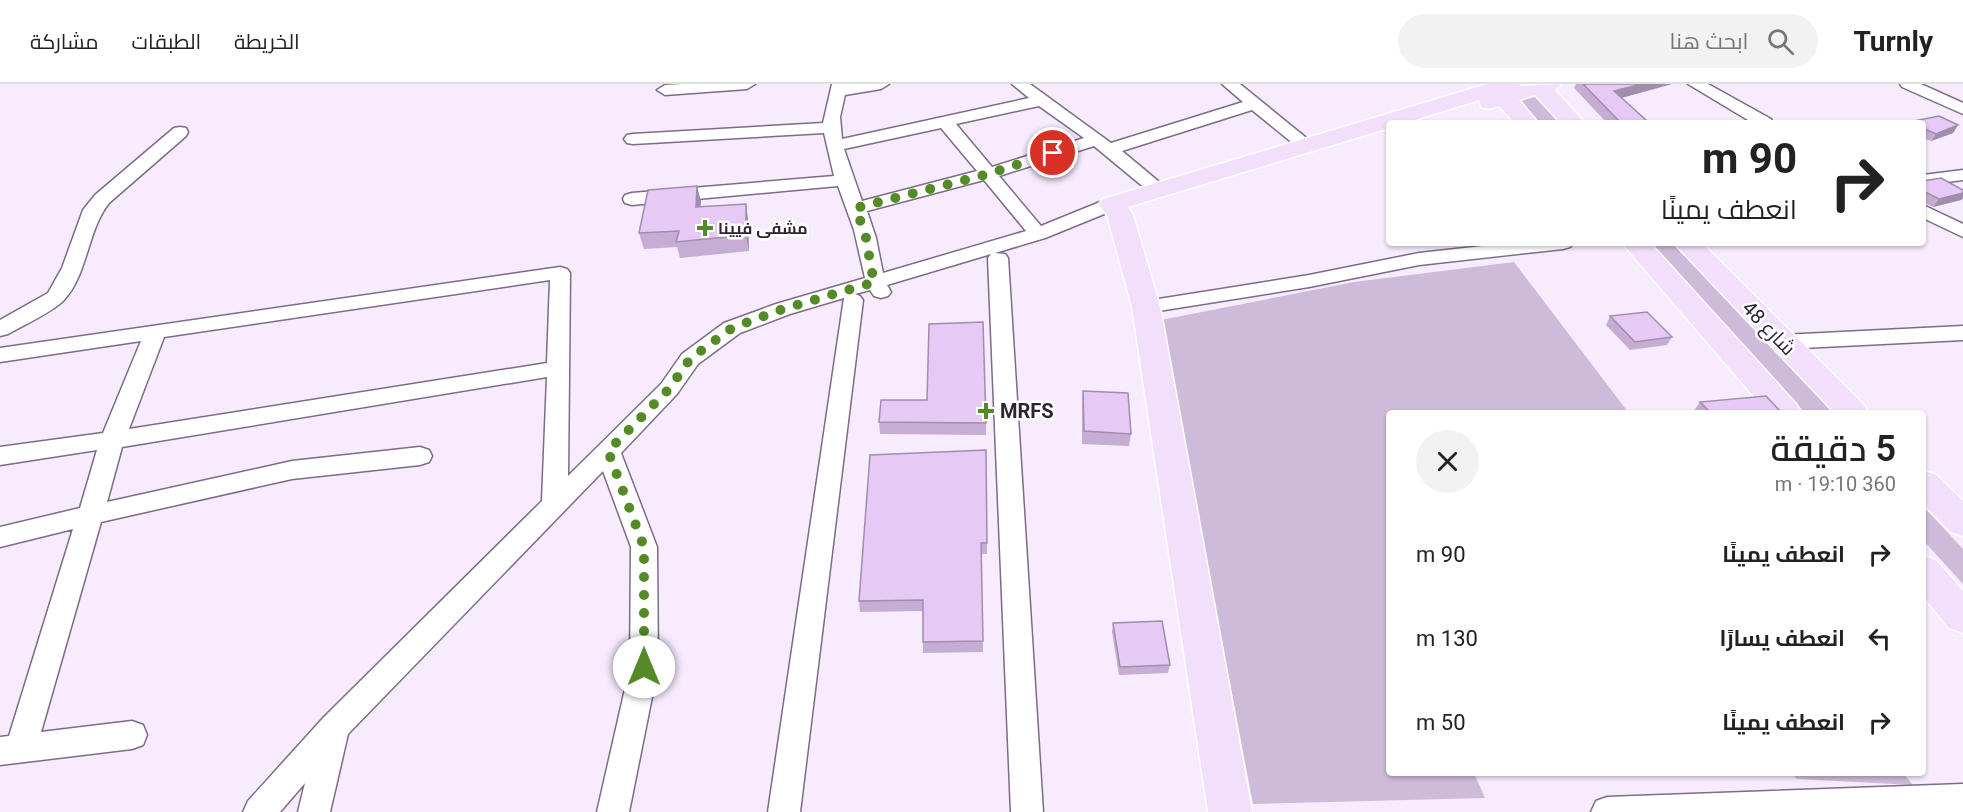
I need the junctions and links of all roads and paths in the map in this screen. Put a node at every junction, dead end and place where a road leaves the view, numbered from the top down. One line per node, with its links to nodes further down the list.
1 (747, 84): 9 (street)
2 (880, 84): 8 (street)
3 (1020, 84): 13 (street)
4 (1230, 84): 14 (street)
5 (1696, 84): 20 (street)
6 (1908, 84): 12 (street)
7 (1542, 85): 10 (main road); 19 (main road)
8 (839, 88): 25 (street)
9 (665, 90)
10 (1503, 90): 16 (main road); 17 (main road); 18 (main road)
11 (1963, 94): 12 (street)
12 (1941, 99): 15 (street)
13 (1042, 100): 21 (street); 27 (street)
14 (1255, 104): 27 (street); 28 (street)
15 (1963, 109)
16 (1396, 120)
17 (1423, 120)
18 (1525, 120)
19 (1571, 120)
20 (1760, 120)
21 (945, 122): 25 (street); 29 (street)
22 (1386, 123): 28 (main road)
23 (180, 132): 47 (street)
24 (1386, 132): 36 (main road)
25 (833, 137): 26 (street); 31 (street)
26 (633, 139)
27 (1103, 144): 29 (street); 33 (street)
28 (1306, 145): 33 (main road)
29 (988, 174): 35 (street); 39 (street)
30 (1963, 175): 32 (street)
31 (846, 180): 34 (street); 35 (street)
32 (1926, 180)
33 (1158, 190): 36 (main road)
34 (632, 200)
35 (856, 208): 44 (street)
36 (1116, 209): 39 (street); 43 (street); 46 (main road)
37 (1926, 212): 38 (street)
38 (1963, 231)
39 (1038, 234): 44 (street)
40 (1536, 246): 46 (street)
41 (1638, 246): 54 (main road)
42 (1690, 246): 50 (main road, 48 شارع)
43 (998, 258): 44 (street); 76 (street)
44 (878, 287): 45 (street); 53 (street)
45 (853, 300): 53 (street); 75 (street)
46 (1146, 307): 77 (main road)
47 (0, 329)
48 (156, 331): 51 (street); 52 (street); 56 (street)
49 (1963, 333): 50 (street)
50 (1782, 342): 55 (main road, 48 شارع)
51 (0, 355)
52 (559, 368): 56 (street); 61 (street)
53 (669, 389): 57 (street)
54 (1783, 410)
55 (1850, 410)
56 (112, 441): 58 (street); 62 (street)
57 (608, 451): 61 (street); 74 (street)
58 (0, 456)
59 (420, 456): 62 (street)
60 (1926, 486): 63 (main road)
61 (555, 503): 67 (street)
62 (88, 515): 64 (street); 69 (street)
63 (1963, 522)
64 (0, 537)
65 (1926, 573): 66 (main road)
66 (1963, 616)
67 (335, 727): 72 (street); 73 (street)
68 (132, 735): 69 (street)
69 (10, 749)
70 (1963, 799): 71 (street)
71 (1831, 808): 78 (street)
72 (259, 812)
73 (314, 812)
74 (612, 812)
75 (784, 812)
76 (1027, 812)
77 (1230, 812)
78 (1607, 812)

